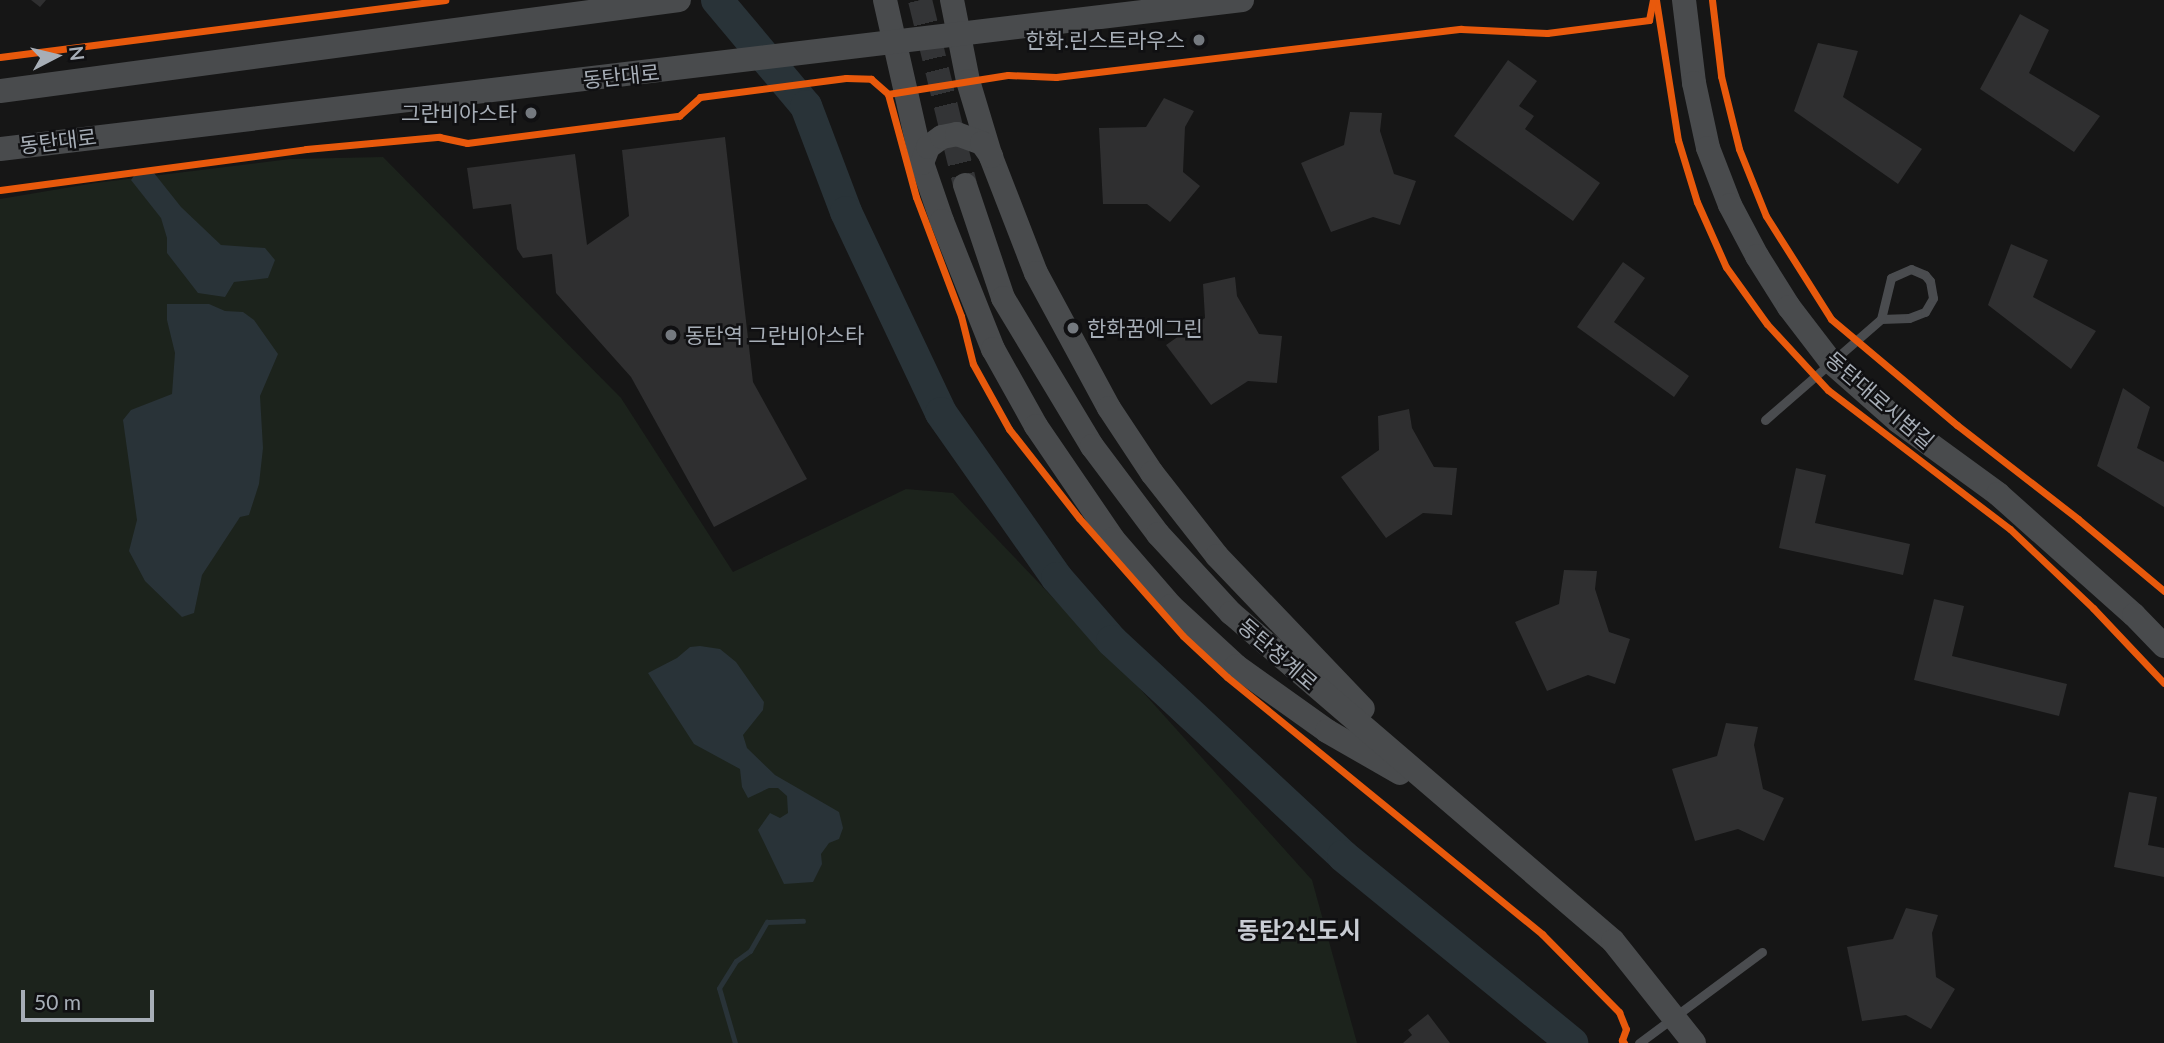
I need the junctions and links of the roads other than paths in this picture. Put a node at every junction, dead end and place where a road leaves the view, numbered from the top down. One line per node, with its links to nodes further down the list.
1 (885, 0): 7 (street)
2 (952, 0): 6 (street)
3 (1242, 0): 6 (street, 동탄대로)
4 (1684, 0): 16 (street, 동탄대로시범길)
5 (674, 1): 8 (street)
6 (959, 35): 7 (street, 동탄대로); 10 (street)
7 (894, 43): 9 (street, 동탄대로); 11 (street)
8 (0, 91)
9 (0, 149)
10 (991, 157): 11 (street); 19 (street)
11 (922, 163): 19 (street)
12 (965, 185): 19 (street, 동탄청계로)
13 (1886, 299): 14 (lane); 14 (lane); 15 (lane)
14 (1901, 316): 15 (lane)
15 (1881, 319): 16 (lane)
16 (1831, 362): 17 (lane); 18 (street, 동탄대로시범길)
17 (1765, 420)
18 (2164, 646)
19 (1455, 805): 21 (street, 동탄청계로)
20 (1762, 952): 21 (lane)
21 (1673, 1017): 22 (lane); 23 (street, 동탄청계로)
22 (1639, 1043)
23 (1694, 1043)

